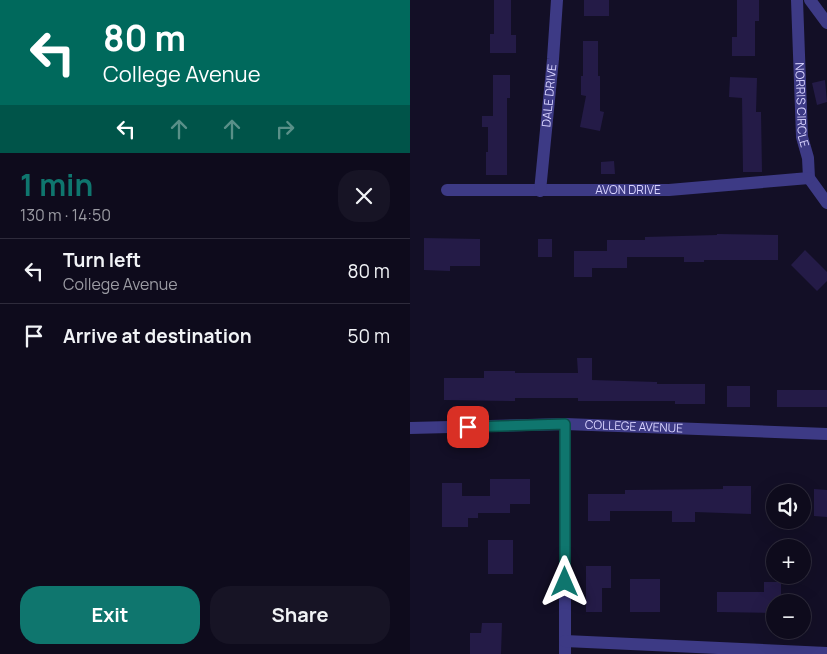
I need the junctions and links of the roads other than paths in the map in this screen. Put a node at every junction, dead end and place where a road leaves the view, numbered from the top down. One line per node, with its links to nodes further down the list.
1 (557, 0): 7 (street, DALE DRIVE)
2 (797, 0): 5 (street, NORRIS CIRCLE)
3 (810, 0): 4 (street)
4 (827, 23)
5 (809, 178): 7 (street, AVON DRIVE); 8 (street)
6 (447, 190): 7 (street, AVON DRIVE)
7 (540, 191)
8 (827, 202)
9 (565, 424): 10 (street, COLLEGE AVENUE); 11 (street, COLLEGE AVENUE); 12 (street)
10 (410, 428)
11 (827, 434)
12 (565, 641): 13 (street); 14 (street)
13 (827, 653)
14 (565, 654)

